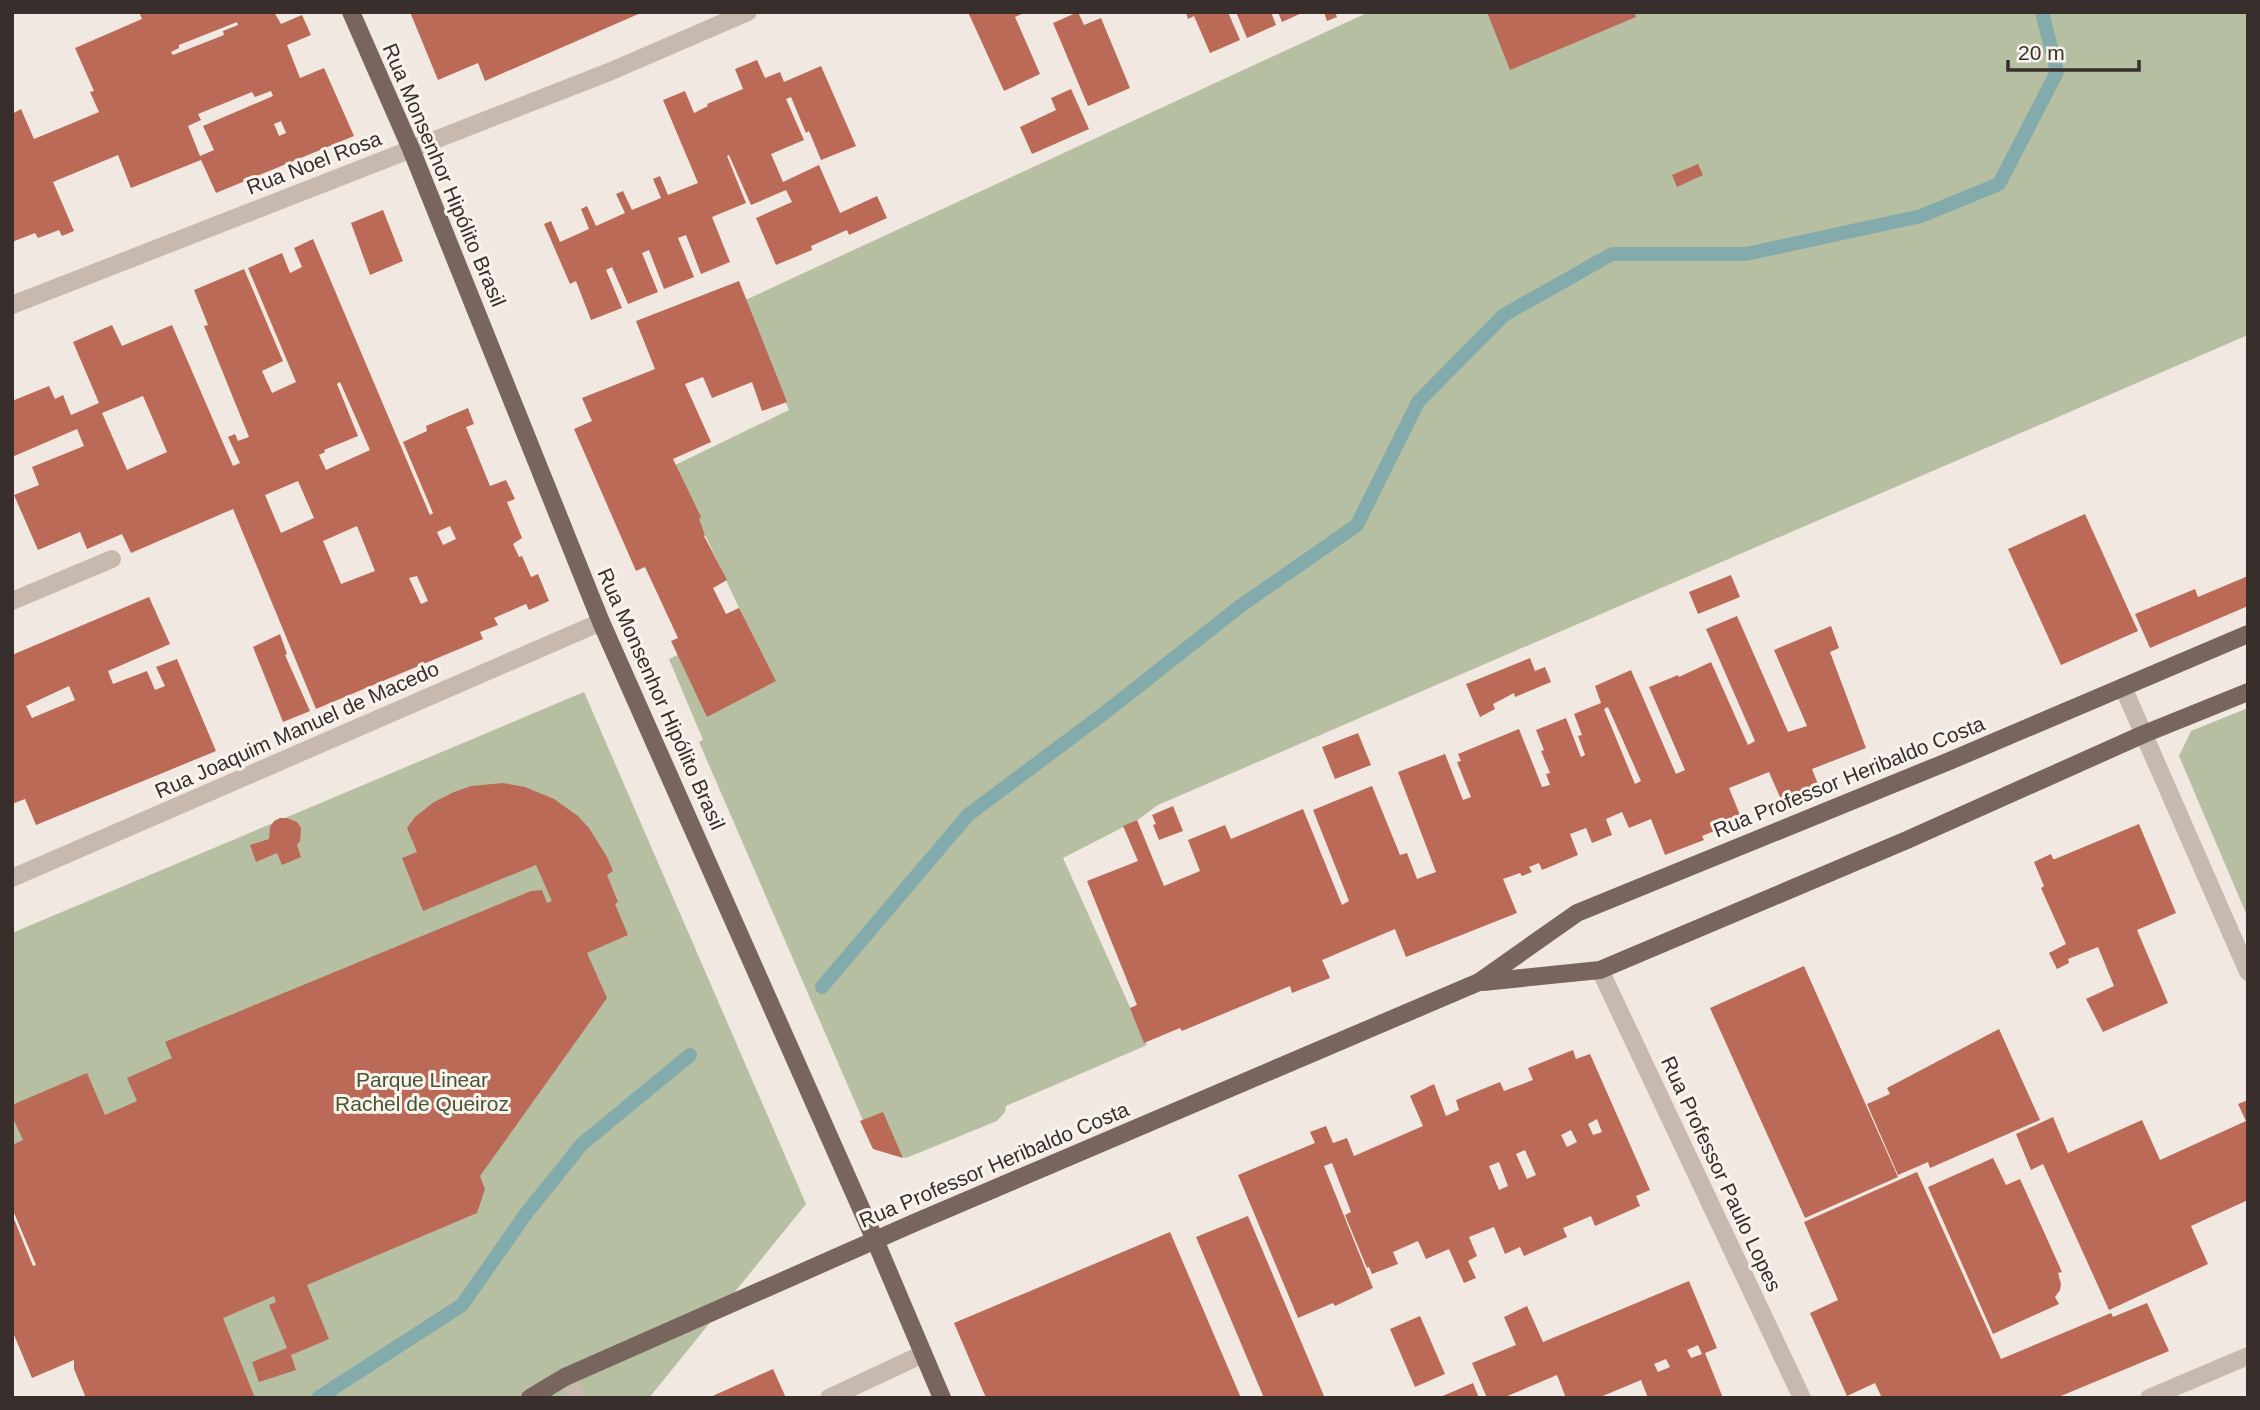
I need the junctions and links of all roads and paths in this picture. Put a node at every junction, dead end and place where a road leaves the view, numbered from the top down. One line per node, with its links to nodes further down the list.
1 (351, 12): 4 (main road, Rua Monsenhor Hipólito Brasil)
2 (748, 12): 3 (street, Rua Noel Rosa)
3 (716, 18): 4 (street, Rua Noel Rosa)
4 (411, 149): 5 (street, Rua Noel Rosa); 8 (main road, Rua Monsenhor Hipólito Brasil)
5 (12, 304)
6 (112, 559): 7 (street)
7 (12, 601)
8 (601, 622): 13 (street, Rua Joaquim Manuel de Macedo); 17 (main road, Rua Monsenhor Hipólito Brasil)
9 (2248, 634): 10 (main road, Rua Professor Heribaldo Costa)
10 (2123, 687): 12 (street); 16 (main road, Rua Professor Heribaldo Costa)
11 (2248, 692): 12 (main road, Rua Professor Heribaldo Costa)
12 (2144, 734): 14 (main road, Rua Professor Heribaldo Costa); 15 (street)
13 (12, 878)
14 (1600, 970): 16 (main road, Rua Professor Heribaldo Costa); 25 (street, Rua Professor Paulo Lopes)
15 (2248, 972)
16 (1479, 982): 17 (main road, Rua Professor Heribaldo Costa)
17 (875, 1240): 18 (main road, Rua Monsenhor Hipólito Brasil); 20 (main road, Rua Professor Heribaldo Costa)
18 (923, 1353): 23 (street); 24 (main road, Rua Monsenhor Hipólito Brasil)
19 (2248, 1356): 26 (street)
20 (565, 1377): 21 (main road, Rua Professor Heribaldo Costa); 22 (street)
21 (530, 1398)
22 (577, 1398)
23 (829, 1398)
24 (942, 1398)
25 (1802, 1398)
26 (2149, 1398)

